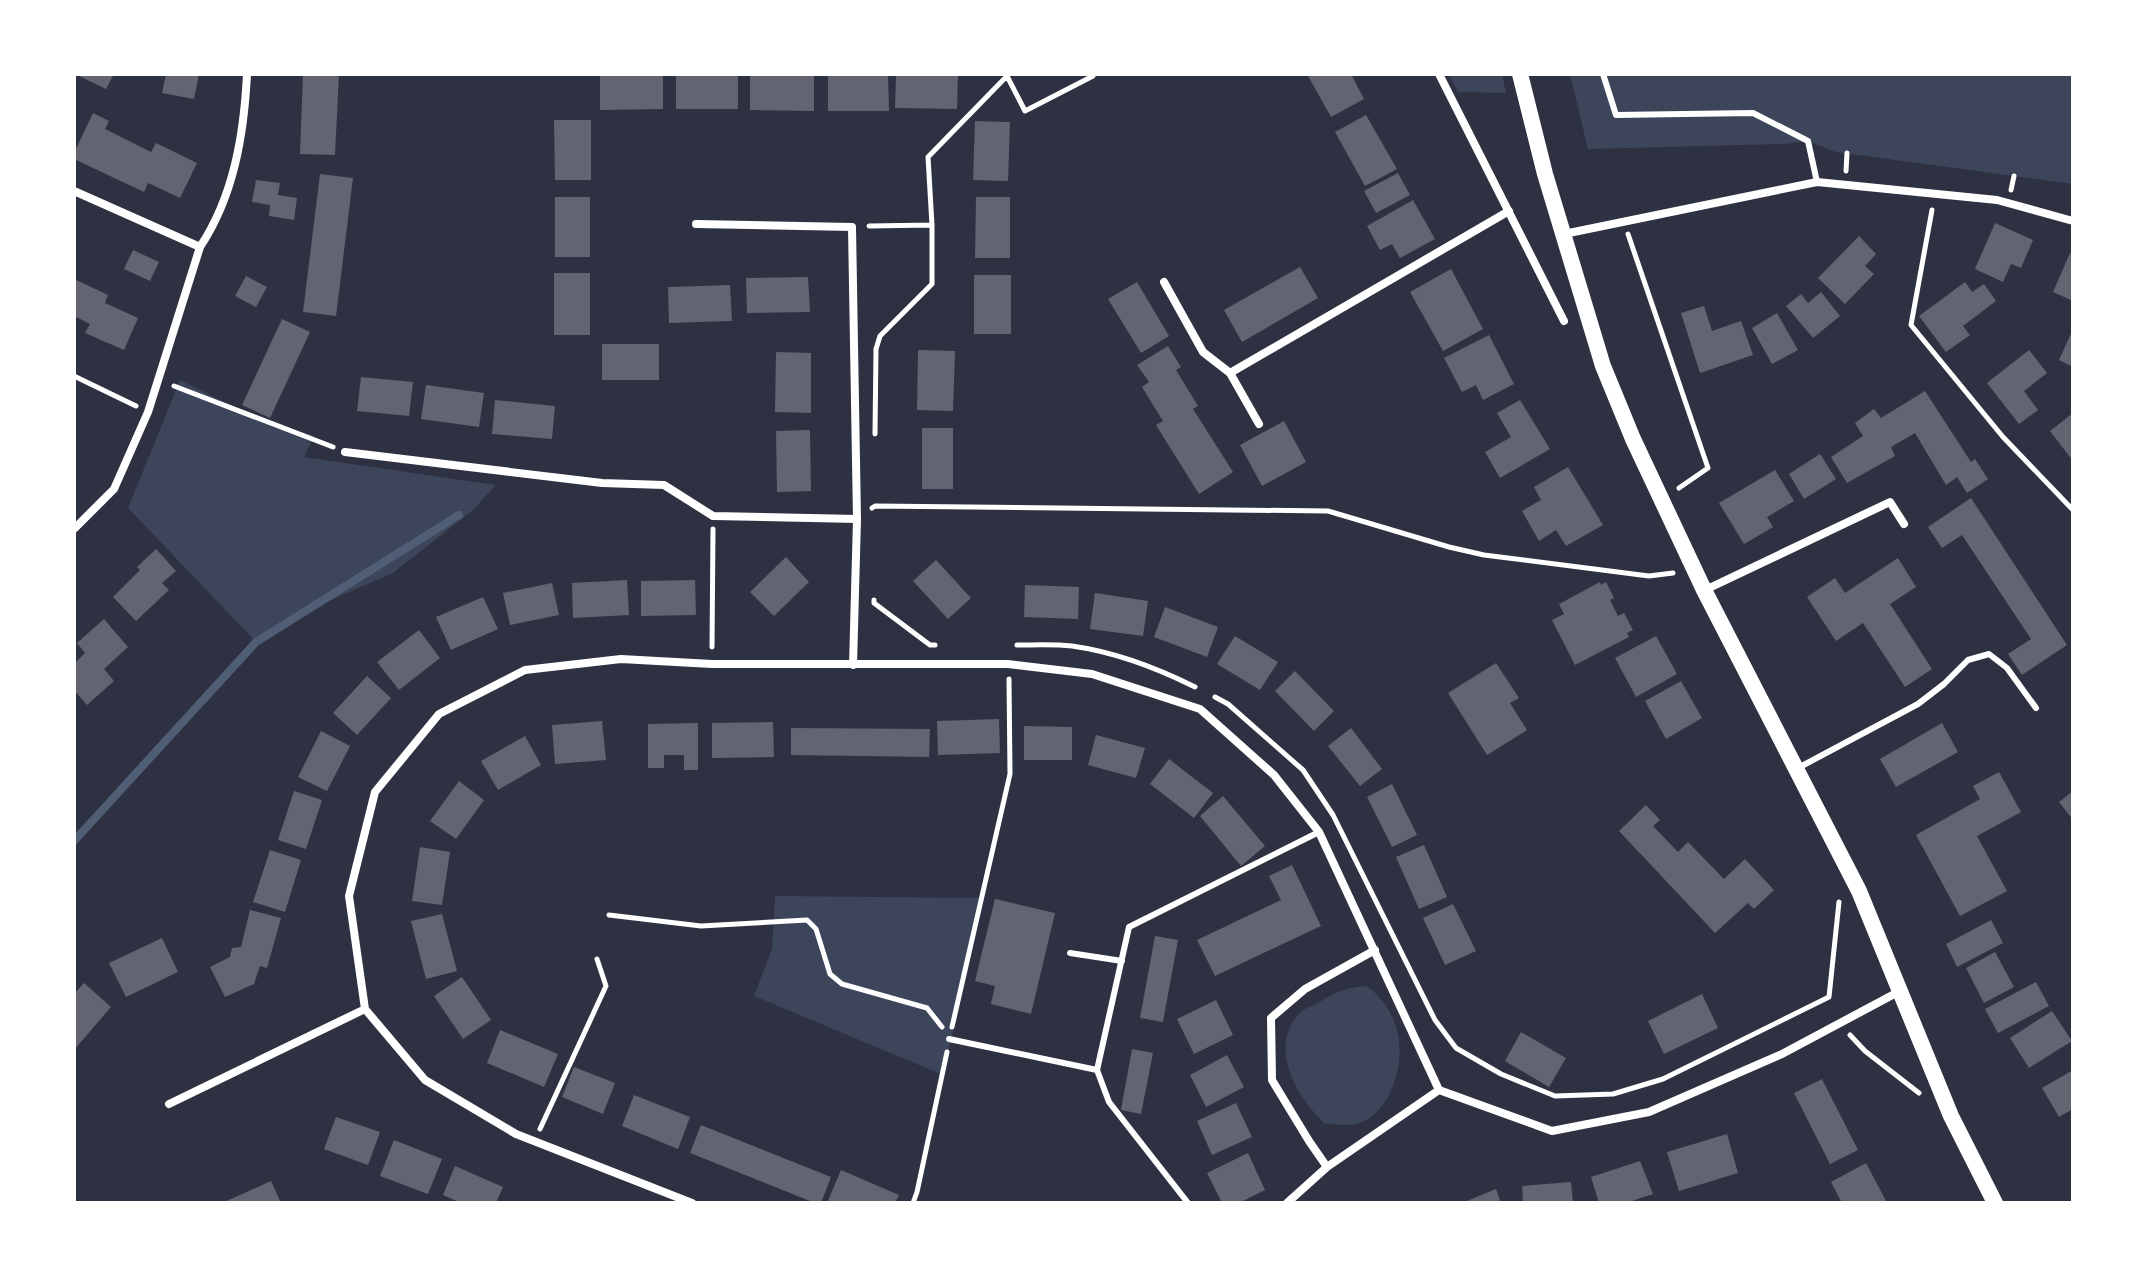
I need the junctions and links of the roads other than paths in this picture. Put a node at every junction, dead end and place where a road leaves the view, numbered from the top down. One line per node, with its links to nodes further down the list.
1 (247, 74): 11 (street)
2 (1439, 74): 7 (street)
3 (1520, 74): 10 (main road)
4 (1603, 74): 5 (lane)
5 (1817, 182): 8 (street); 10 (street)
6 (74, 191): 11 (street)
7 (1509, 211): 13 (street); 14 (street)
8 (2073, 221)
9 (696, 224): 17 (street)
10 (1563, 234): 20 (main road)
11 (200, 247): 19 (street)
12 (1164, 282): 14 (street)
13 (1564, 321)
14 (1230, 373): 15 (street)
15 (1259, 424)
16 (345, 452): 17 (street)
17 (857, 519): 21 (street)
18 (1904, 524): 20 (street)
19 (74, 529)
20 (1704, 590): 23 (main road)
21 (853, 665): 24 (street); 29 (street)
22 (2036, 708): 23 (lane)
23 (1797, 768): 28 (main road)
24 (1319, 832): 25 (street); 27 (lane)
25 (1375, 950): 32 (street); 34 (street)
26 (1070, 953): 27 (lane)
27 (1122, 961): 31 (lane)
28 (1900, 991): 32 (street); 38 (main road)
29 (365, 1009): 33 (street); 35 (street)
30 (949, 1039): 31 (lane)
31 (1097, 1070): 36 (lane)
32 (1439, 1090): 34 (street)
33 (169, 1104)
34 (1327, 1167): 37 (street)
35 (692, 1203)
36 (1188, 1203)
37 (1287, 1203)
38 (1995, 1203)

